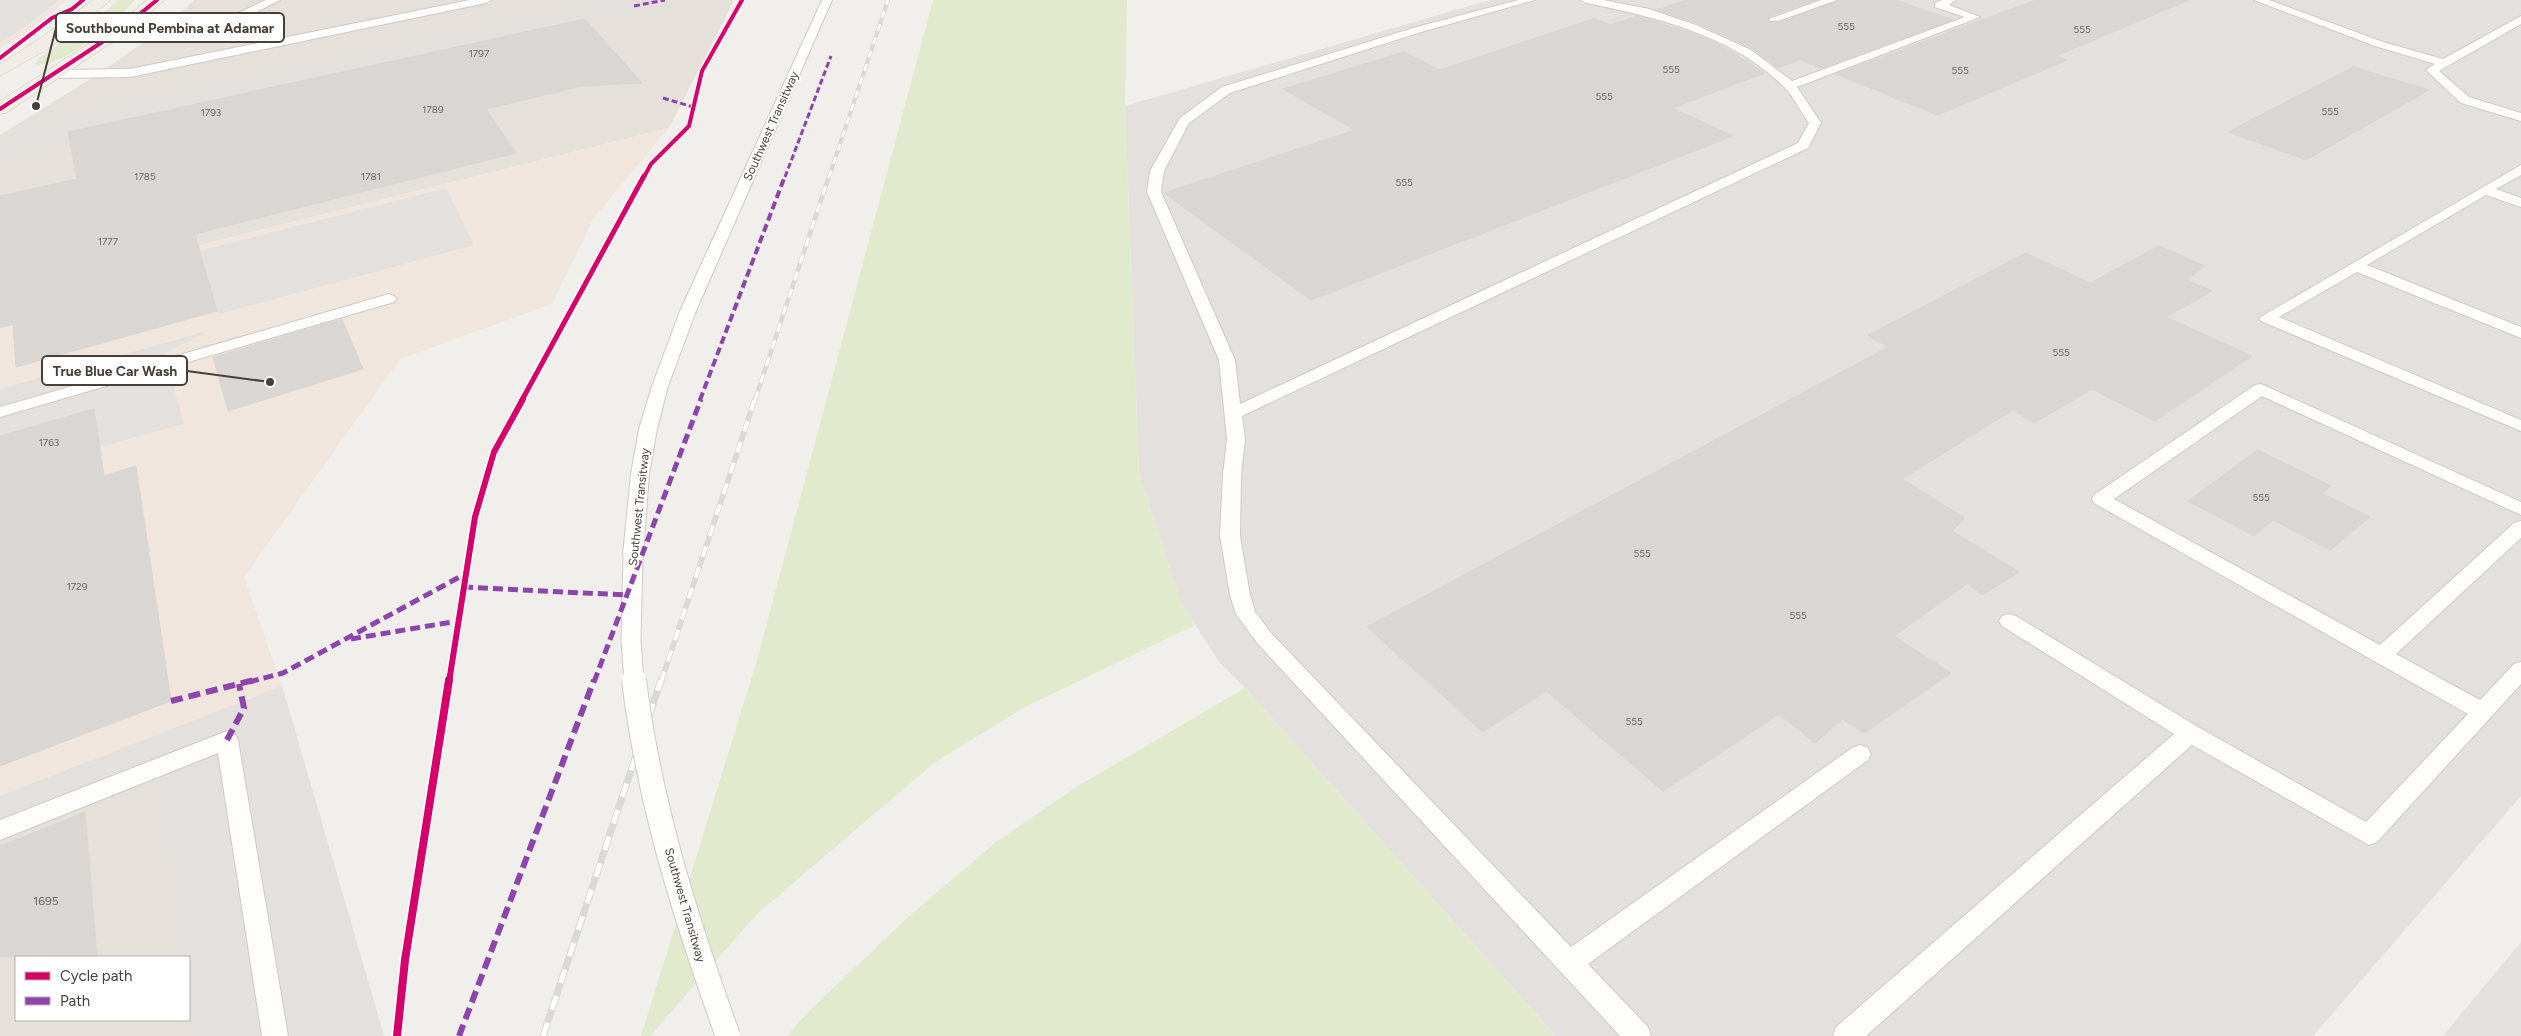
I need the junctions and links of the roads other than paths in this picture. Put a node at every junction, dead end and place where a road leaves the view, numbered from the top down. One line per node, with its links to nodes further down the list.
1 (102, 0): 19 (main road)
2 (157, 0): 17 (main road)
3 (275, 0): 17 (lane)
4 (486, 0): 20 (lane)
5 (827, 0): 35 (lane, Southwest Transitway)
6 (1530, 0): 31 (lane)
7 (1586, 0): 14 (lane)
8 (1634, 0): 14 (lane)
9 (1832, 0): 15 (lane)
10 (1924, 0): 13 (lane)
11 (1951, 0): 13 (lane)
12 (2259, 0): 18 (lane)
13 (1939, 5): 21 (lane)
14 (1616, 6): 21 (lane)
15 (1774, 19)
16 (2521, 19): 18 (lane)
17 (103, 42): 20 (main road)
18 (2445, 63): 23 (lane)
19 (0, 71)
20 (55, 74): 22 (main road)
21 (1790, 86): 31 (lane)
22 (0, 109)
23 (2521, 117)
24 (2521, 169): 25 (lane)
25 (2485, 190): 26 (lane); 27 (lane)
26 (2521, 203)
27 (2356, 266): 29 (lane); 32 (lane)
28 (389, 299): 30 (lane)
29 (2521, 333)
30 (0, 412)
31 (1233, 414): 43 (lane)
32 (2521, 426)
33 (2521, 509): 37 (lane)
34 (2521, 527): 37 (lane)
35 (633, 555): 45 (lane, Southwest Transitway, bridge)
36 (2009, 621): 40 (lane)
37 (2382, 655): 39 (lane)
38 (2521, 670): 39 (lane)
39 (2483, 712): 40 (lane)
40 (2190, 733): 47 (lane)
41 (1860, 754): 43 (lane)
42 (0, 830): 44 (lane)
43 (1569, 963): 46 (lane)
44 (275, 1036)
45 (728, 1036)
46 (1638, 1036)
47 (1846, 1036)

